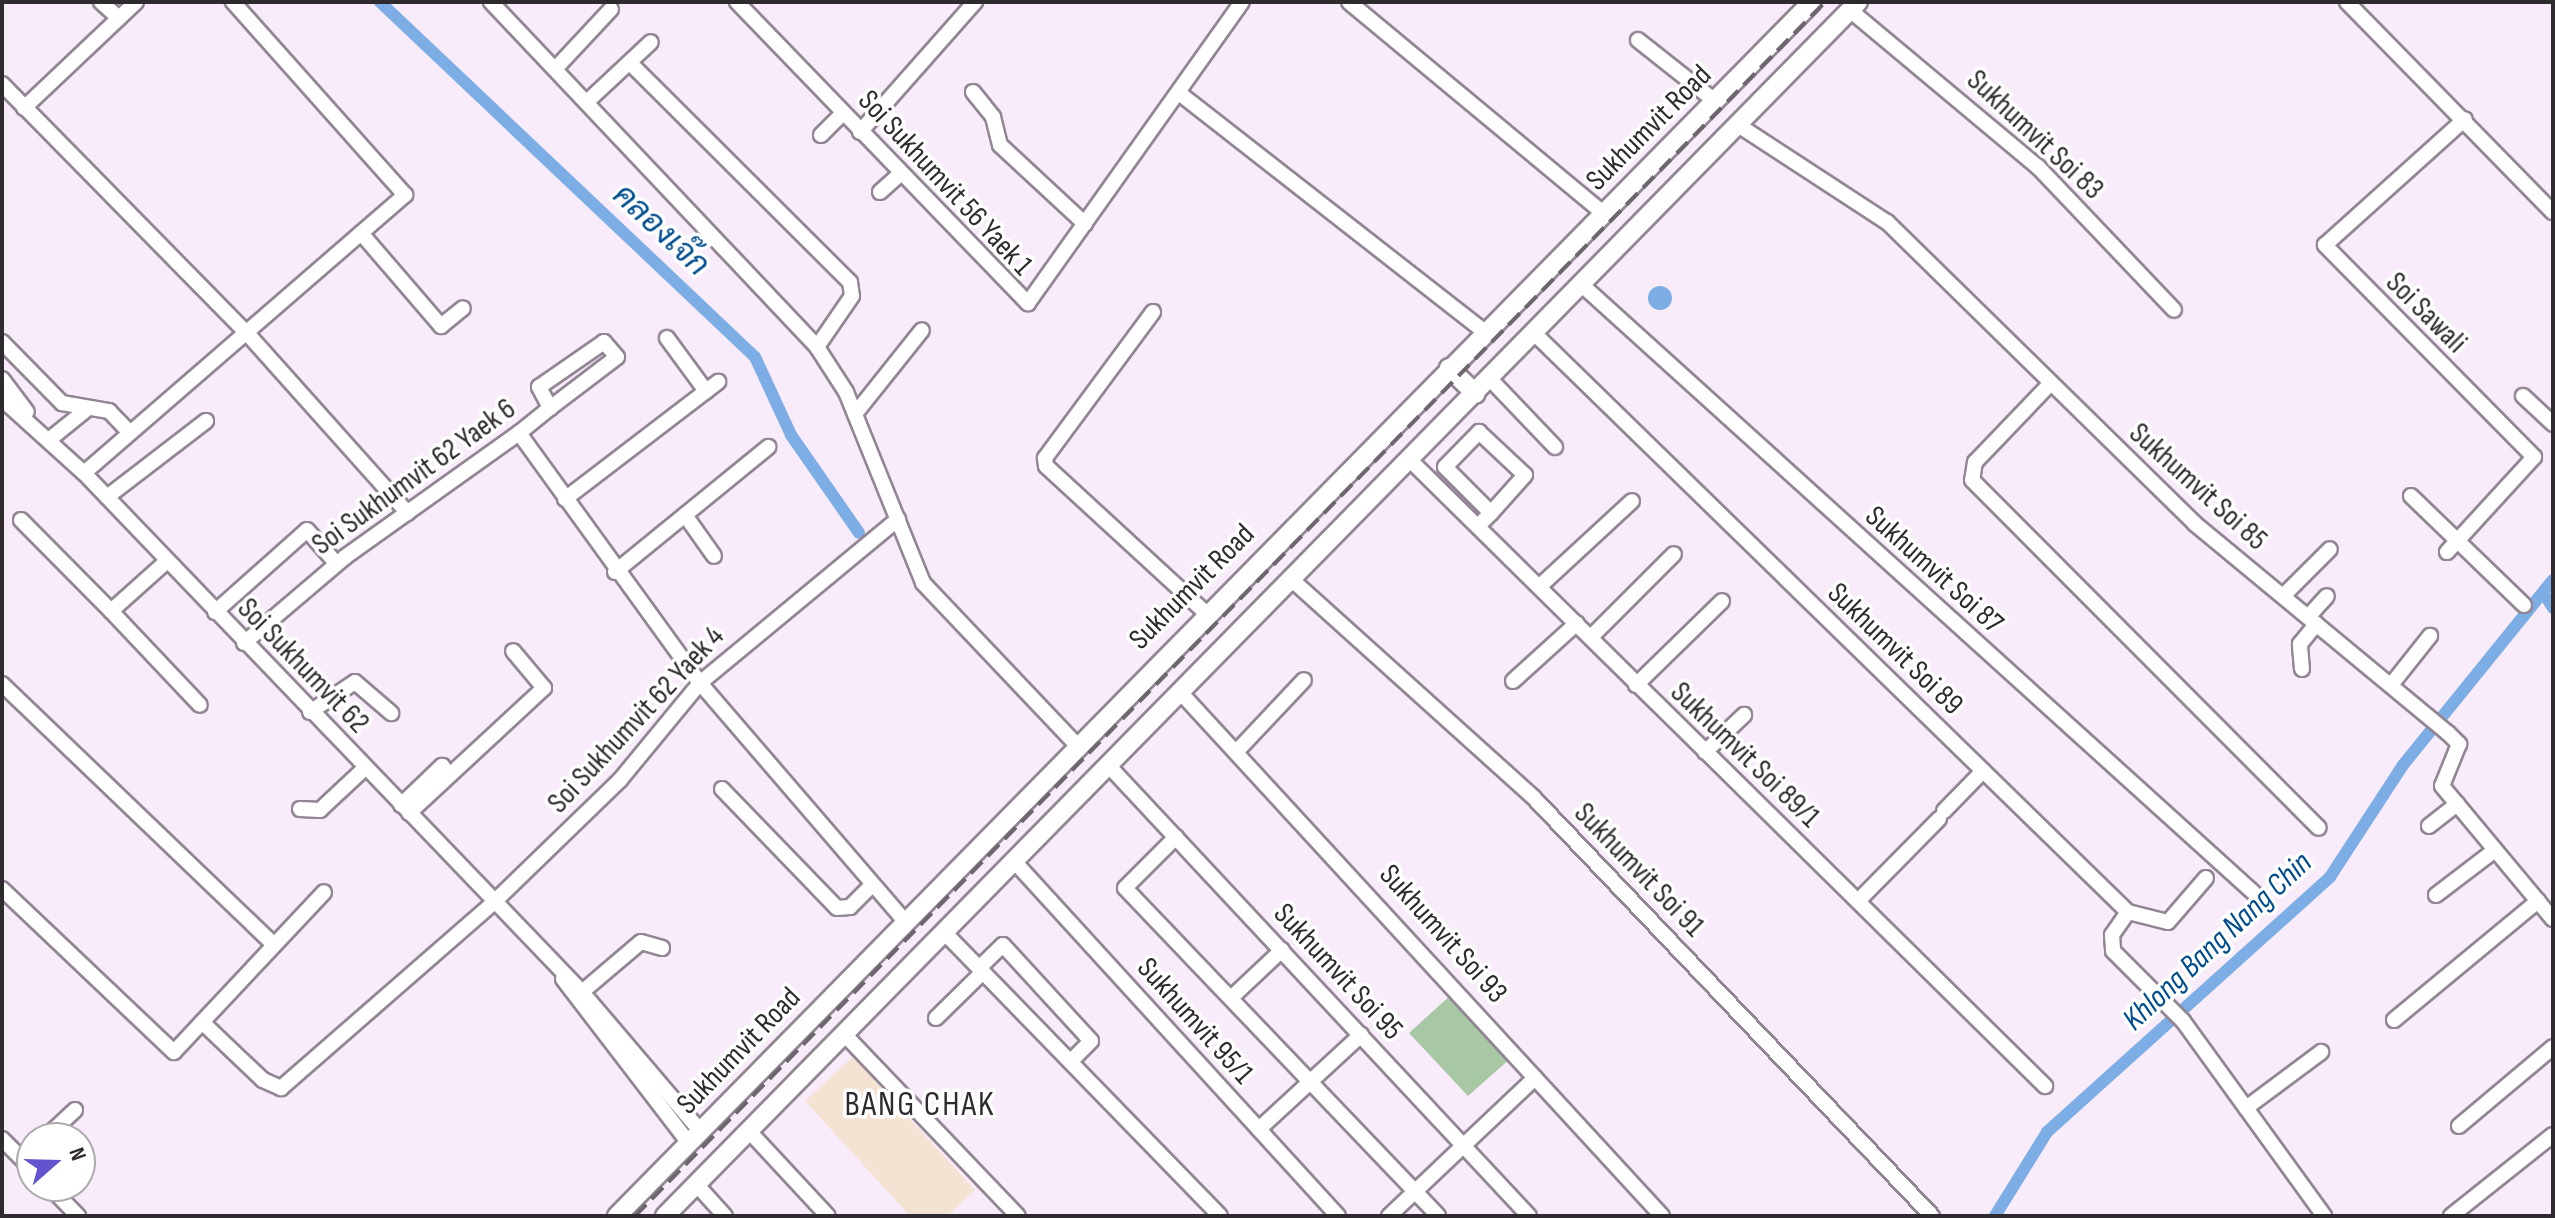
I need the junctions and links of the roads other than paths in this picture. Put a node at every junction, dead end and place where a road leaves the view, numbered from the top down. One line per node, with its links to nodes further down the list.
1 (101, 2): 15 (street)
2 (136, 2): 15 (street)
3 (233, 2): 36 (street)
4 (491, 2): 19 (street)
5 (737, 2): 26 (street, Soi Sukhumvit 56 Yaek 1)
6 (975, 2): 29 (street)
7 (1242, 2): 22 (street, Soi Sukhumvit 56 Yaek 1)
8 (1349, 2): 14 (street)
9 (1376, 2): 14 (street)
10 (2347, 2): 27 (street)
11 (1802, 5): 24 (main road, Sukhumvit Road)
12 (1854, 6): 28 (main road, Sukhumvit Road); 39 (street, Sukhumvit Soi 83)
13 (611, 9): 19 (street)
14 (1364, 15): 34 (street)
15 (119, 18): 25 (street)
16 (1638, 40): 24 (street)
17 (651, 42): 18 (street)
18 (630, 63): 23 (street); 47 (street)
19 (557, 67): 23 (street)
20 (2, 84): 25 (street)
21 (973, 92): 35 (street)
22 (1179, 93): 35 (street, Soi Sukhumvit 56 Yaek 1); 43 (street)
23 (590, 99): 47 (street)
24 (1715, 101): 34 (main road, Sukhumvit Road)
25 (24, 108): 42 (street)
26 (843, 113): 29 (street, Soi Sukhumvit 56 Yaek 1); 30 (street)
27 (2465, 119): 33 (street); 77 (street, Soi Sawali)
28 (1738, 125): 37 (main road, Sukhumvit Road); 51 (street, Sukhumvit Soi 85)
29 (860, 132): 31 (street, Soi Sukhumvit 56 Yaek 1)
30 (821, 135)
31 (900, 174): 32 (street); 35 (street, Soi Sukhumvit 56 Yaek 1)
32 (880, 192)
33 (2553, 212)
34 (1604, 214): 43 (main road, Sukhumvit Road)
35 (1085, 224)
36 (361, 233): 38 (street); 42 (street)
37 (1582, 285): 44 (main road, Sukhumvit Road); 131 (street, Sukhumvit Soi 87)
38 (463, 308)
39 (2174, 310)
40 (1153, 312): 93 (street)
41 (922, 330): 57 (street)
42 (245, 331): 60 (street); 71 (street)
43 (1485, 332): 48 (main road, Sukhumvit Road)
44 (1535, 334): 50 (main road, Sukhumvit Road); 117 (street, Sukhumvit Soi 89)
45 (667, 338): 69 (street)
46 (2, 342): 56 (street)
47 (817, 347): 57 (street)
48 (1449, 368): 52 (main road); 93 (main road, Sukhumvit Road)
49 (2, 379): 62 (street)
50 (1490, 379): 52 (main road, Sukhumvit Road); 64 (street)
51 (2048, 386): 87 (street, Sukhumvit Soi 85); 123 (street)
52 (1476, 394): 65 (main road, Sukhumvit Road)
53 (2523, 396): 59 (street)
54 (2, 399): 62 (street, Soi Sukhumvit 62)
55 (550, 408): 55 (street, Soi Sukhumvit 62 Yaek 6); 61 (street, Soi Sukhumvit 62 Yaek 6)
56 (86, 410): 60 (street); 62 (street)
57 (855, 414): 74 (street)
58 (206, 421): 68 (street)
59 (2553, 424)
60 (129, 432): 66 (street)
61 (519, 433): 69 (street); 71 (street, Soi Sukhumvit 62 Yaek 6)
62 (45, 434): 66 (street, Soi Sukhumvit 62)
63 (768, 447): 73 (street)
64 (1555, 447)
65 (1410, 460): 76 (street, Sukhumvit Soi 89/1); 85 (main road, Sukhumvit Road)
66 (84, 473): 68 (street, Soi Sukhumvit 62)
67 (2411, 496): 77 (street)
68 (107, 497): 82 (street, Soi Sukhumvit 62)
69 (565, 499): 84 (street)
70 (1632, 501): 86 (street)
71 (408, 513): 83 (street, Soi Sukhumvit 62 Yaek 6)
72 (1491, 513): 72 (street); 76 (street)
73 (685, 515): 81 (street); 84 (street)
74 (898, 519): 103 (street, Soi Sukhumvit 62 Yaek 4); 112 (street)
75 (21, 520): 91 (street)
76 (1478, 526): 86 (street, Sukhumvit Soi 89/1)
77 (2458, 540): 79 (street, Soi Sawali); 90 (street)
78 (2330, 549): 87 (street)
79 (2447, 552)
80 (1674, 554): 97 (street)
81 (714, 556)
82 (167, 561): 91 (street); 92 (street, Soi Sukhumvit 62)
83 (337, 564): 92 (street); 98 (street, Soi Sukhumvit 62 Yaek 6)
84 (615, 572): 103 (street)
85 (1291, 579): 107 (main road, Sukhumvit Road); 181 (street, Sukhumvit Soi 91)
86 (1540, 586): 95 (street, Sukhumvit Soi 89/1)
87 (2283, 596): 94 (street, Sukhumvit Soi 85)
88 (2327, 596): 94 (street)
89 (1722, 601): 105 (street)
90 (2524, 605)
91 (111, 611): 108 (street)
92 (215, 612): 98 (street, Soi Sukhumvit 62)
93 (1206, 613): 112 (main road, Sukhumvit Road)
94 (2312, 620): 100 (street); 106 (street, Sukhumvit Soi 85)
95 (1577, 623): 97 (street, Sukhumvit Soi 89/1); 102 (street)
96 (2430, 636): 106 (street)
97 (1591, 637): 105 (street, Sukhumvit Soi 89/1)
98 (244, 643): 109 (street, Soi Sukhumvit 62)
99 (513, 651): 121 (street)
100 (2302, 669)
101 (1304, 680): 113 (street)
102 (1513, 681)
103 (700, 683): 128 (street); 135 (street, Soi Sukhumvit 62 Yaek 4)
104 (2, 684): 140 (street)
105 (1636, 685): 114 (street, Sukhumvit Soi 89/1)
106 (2391, 685): 119 (street, Sukhumvit Soi 85)
107 (1180, 692): 113 (street, Sukhumvit Soi 93); 115 (main road, Sukhumvit Road)
108 (200, 705)
109 (310, 712): 110 (street); 116 (street, Soi Sukhumvit 62)
110 (391, 713)
111 (1744, 715): 114 (street)
112 (1076, 744): 137 (main road, Sukhumvit Road)
113 (1238, 750): 155 (street, Sukhumvit Soi 93)
114 (1705, 752): 133 (street, Sukhumvit Soi 89/1)
115 (1108, 765): 124 (street, Sukhumvit Soi 95); 126 (main road, Sukhumvit Road)
116 (365, 768): 120 (street); 121 (street, Soi Sukhumvit 62)
117 (1983, 771): 133 (street); 136 (street, Sukhumvit Soi 89)
118 (722, 789): 128 (street)
119 (2457, 804): 122 (street); 125 (street, Sukhumvit Soi 85)
120 (300, 809)
121 (405, 809): 135 (street, Soi Sukhumvit 62)
122 (2429, 826)
123 (2319, 828)
124 (1176, 837): 142 (street, Sukhumvit Soi 95); 146 (street)
125 (2495, 850): 132 (street); 134 (street, Sukhumvit Soi 85)
126 (1013, 860): 139 (main road, Sukhumvit Road); 162 (street, Sukhumvit 95/1)
127 (2206, 878): 136 (street)
128 (871, 886): 137 (street)
129 (2, 889): 149 (street)
130 (324, 892): 140 (street)
131 (2254, 893)
132 (2436, 895)
133 (1859, 900): 157 (street, Sukhumvit Soi 89/1)
134 (2538, 901): 138 (street, Sukhumvit Soi 85); 148 (street)
135 (493, 903): 144 (street, Soi Sukhumvit 62); 149 (street, Soi Sukhumvit 62 Yaek 4)
136 (2128, 912): 158 (street)
137 (903, 919): 165 (main road, Sukhumvit Road)
138 (2553, 919)
139 (943, 931): 143 (street); 150 (main road, Sukhumvit Road)
140 (271, 942): 149 (street)
141 (662, 948): 145 (street)
142 (1282, 950): 146 (street); 151 (street, Sukhumvit Soi 95)
143 (981, 970): 147 (street); 154 (street); 154 (street)
144 (561, 975): 145 (street, Soi Sukhumvit 62); 165 (street, Soi Sukhumvit 62)
145 (582, 992): 165 (street, Soi Sukhumvit 62)
146 (1231, 998): 156 (street)
147 (936, 1018)
148 (2394, 1020)
149 (202, 1022)
150 (845, 1035): 163 (main road, Sukhumvit Road); 174 (street)
151 (1361, 1035): 156 (street); 166 (street, Sukhumvit Soi 95)
152 (2553, 1047): 161 (street)
153 (2321, 1052): 158 (street)
154 (1073, 1059): 175 (street)
155 (1535, 1078): 166 (street); 180 (street, Sukhumvit Soi 93)
156 (1309, 1081): 162 (street); 169 (street)
157 (2045, 1086)
158 (2246, 1108): 182 (street)
159 (75, 1110): 160 (street)
160 (62, 1122)
161 (2459, 1126)
162 (1259, 1129): 176 (street, Sukhumvit 95/1)
163 (748, 1130): 167 (main road, Sukhumvit Road); 173 (street)
164 (2553, 1135): 183 (street)
165 (695, 1138): 167 (main road); 170 (main road, Sukhumvit Road)
166 (1464, 1146): 169 (street); 179 (street, Sukhumvit Soi 95)
167 (717, 1162): 168 (main road, Sukhumvit Road)
168 (696, 1184): 171 (main road, Sukhumvit Road); 172 (street)
169 (1415, 1191): 177 (street); 178 (street)
170 (617, 1216)
171 (665, 1216)
172 (725, 1216)
173 (828, 1216)
174 (1018, 1216)
175 (1220, 1216)
176 (1338, 1216)
177 (1389, 1216)
178 (1438, 1216)
179 (1529, 1216)
180 (1662, 1216)
181 (1932, 1216)
182 (2324, 1216)
183 (2451, 1216)

